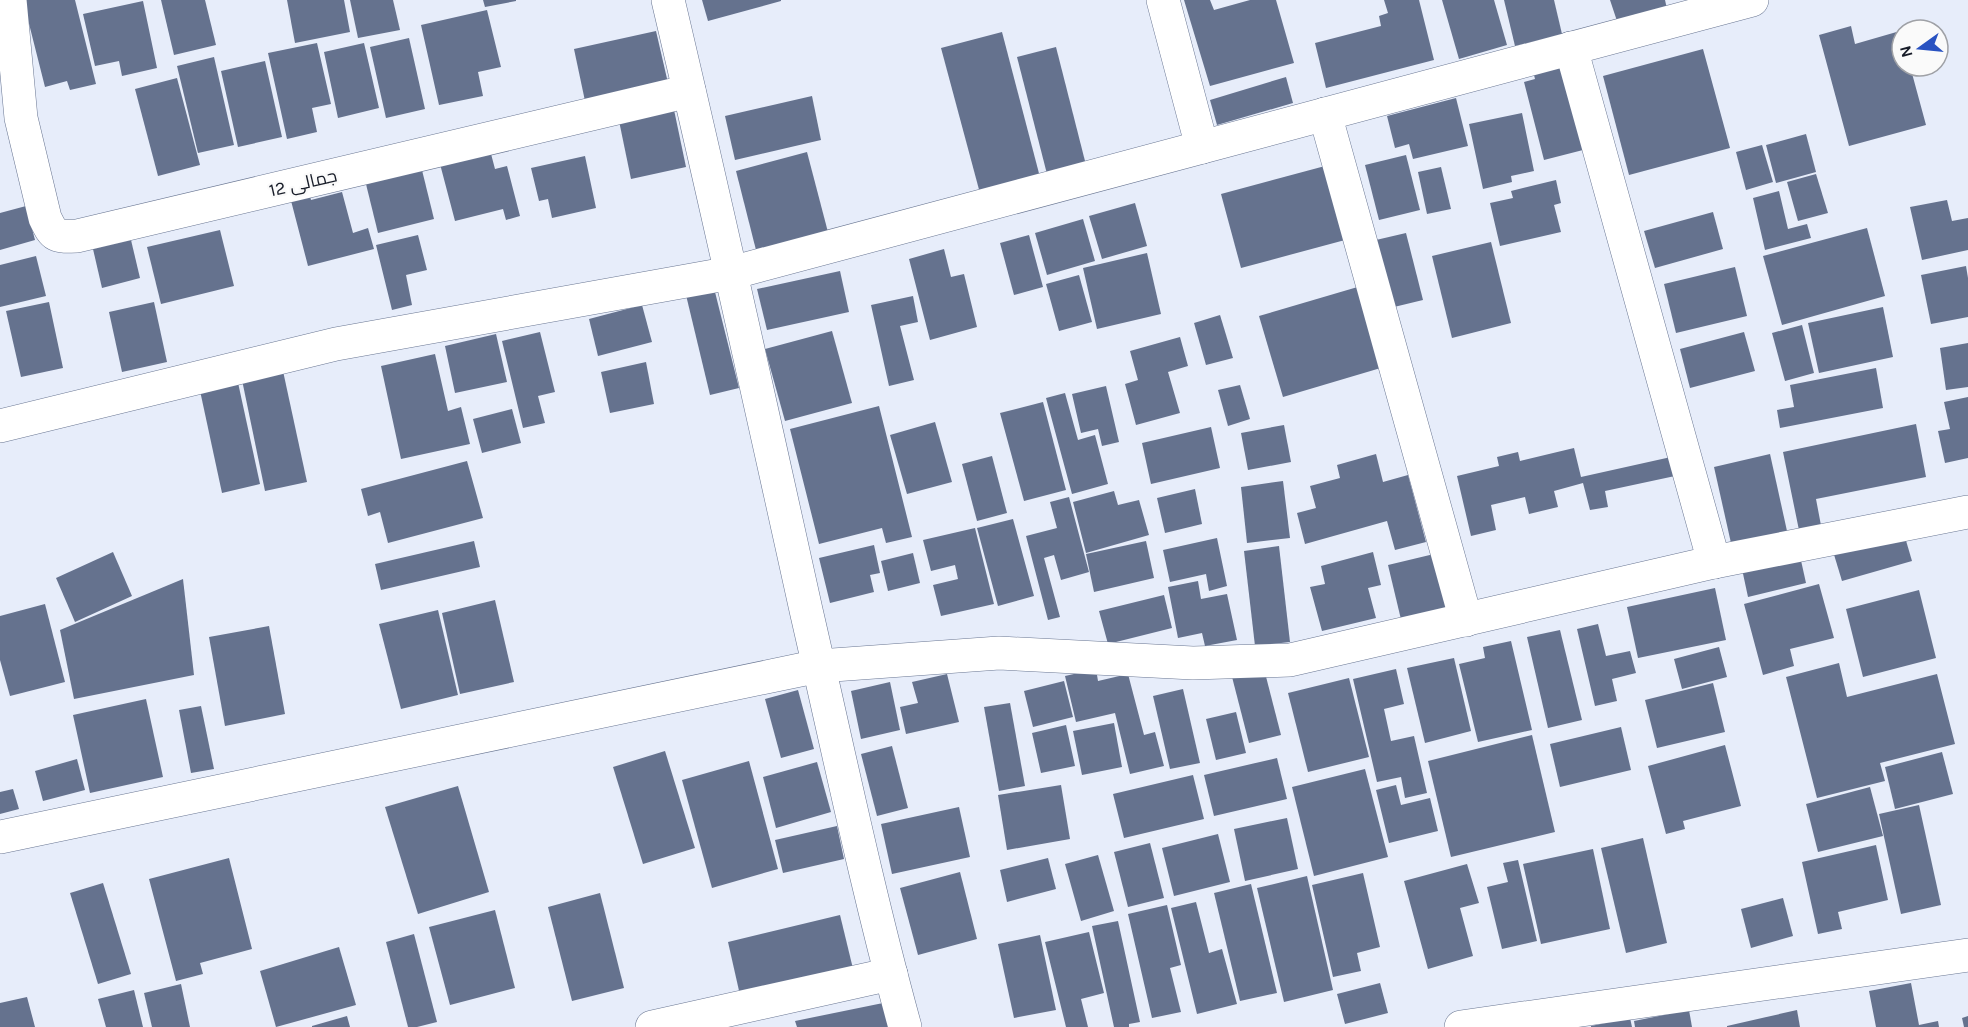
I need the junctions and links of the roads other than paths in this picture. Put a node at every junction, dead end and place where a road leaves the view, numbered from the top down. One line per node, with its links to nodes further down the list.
1 (10, 0): 8 (street, جمالی 12)
2 (668, 0): 6 (street)
3 (1163, 0): 9 (street)
4 (1752, 0): 5 (street)
5 (1571, 48): 7 (street); 13 (street)
6 (689, 91): 8 (street, جمالی 12); 10 (street)
7 (1325, 114): 9 (street); 14 (street)
8 (10, 118)
9 (1202, 147): 10 (street)
10 (731, 273): 11 (street); 15 (street)
11 (0, 426)
12 (1968, 512): 13 (street)
13 (1714, 562): 14 (street)
14 (1466, 620): 15 (street)
15 (819, 666): 16 (street); 18 (street)
16 (0, 837)
17 (1968, 955): 21 (street)
18 (891, 974): 19 (street); 20 (street)
19 (652, 1027)
20 (905, 1027)
21 (1461, 1027)

